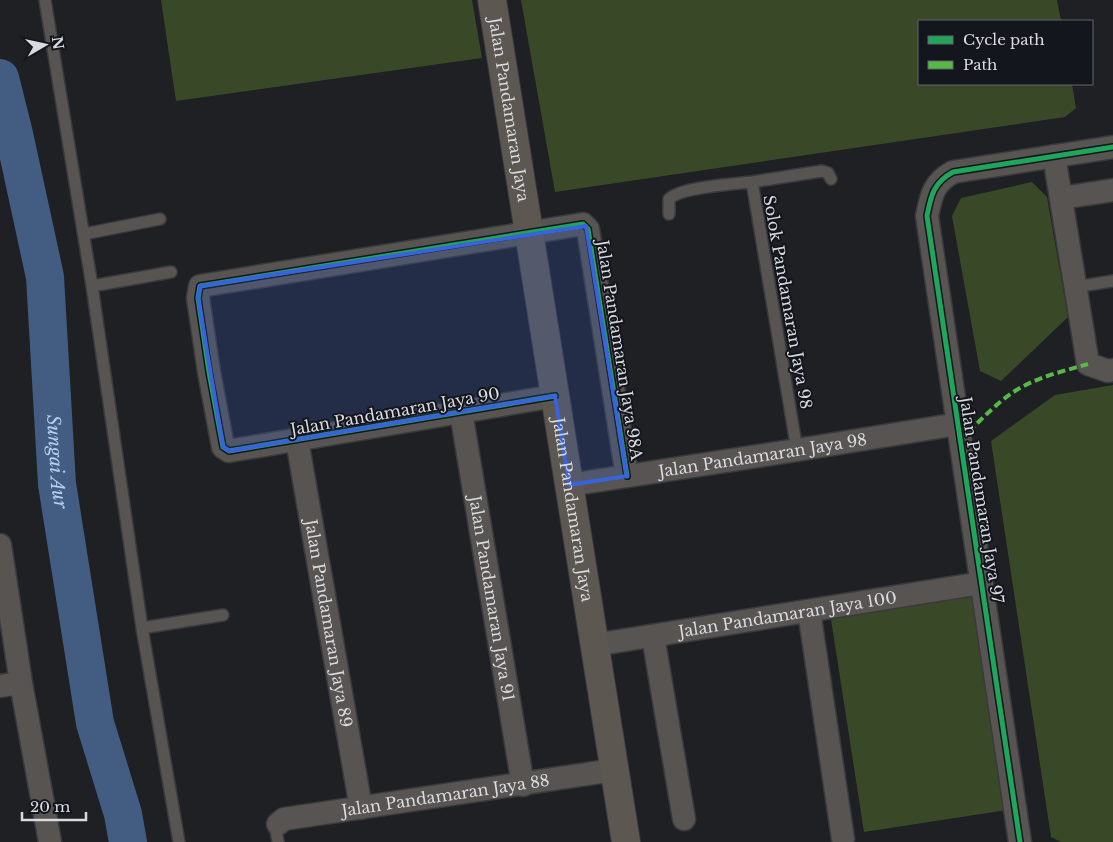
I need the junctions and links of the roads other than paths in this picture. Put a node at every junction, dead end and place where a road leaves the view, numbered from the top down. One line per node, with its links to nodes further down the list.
1 (45, 0): 12 (lane)
2 (492, 0): 11 (main road, Jalan Pandamaran Jaya)
3 (1113, 147): 4 (street)
4 (1054, 156): 8 (street); 20 (street, Jalan Pandamaran Jaya 97)
5 (832, 179): 6 (lane, Solok Pandamaran Jaya 98)
6 (752, 182): 9 (lane); 22 (lane, Solok Pandamaran Jaya 98)
7 (1113, 190): 8 (street)
8 (1060, 198): 16 (street)
9 (669, 214)
10 (160, 219): 12 (lane)
11 (529, 233): 18 (main road, Jalan Pandamaran Jaya); 21 (street, Jalan Pandamaran Jaya 90); 23 (street, Jalan Pandamaran Jaya 98A)
12 (84, 234): 15 (lane)
13 (171, 272): 15 (lane)
14 (1113, 281): 16 (lane)
15 (92, 286): 29 (lane)
16 (1075, 287): 17 (street)
17 (1110, 370)
18 (555, 396): 19 (street, Jalan Pandamaran Jaya 90); 24 (main road, Jalan Pandamaran Jaya)
19 (461, 412): 21 (street, Jalan Pandamaran Jaya 90); 34 (street, Jalan Pandamaran Jaya 91)
20 (958, 424): 22 (street, Jalan Pandamaran Jaya 98); 26 (street, Jalan Pandamaran Jaya 97)
21 (297, 440): 35 (street, Jalan Pandamaran Jaya 89)
22 (797, 450): 23 (street, Jalan Pandamaran Jaya 98)
23 (627, 476): 24 (street, Jalan Pandamaran Jaya 98)
24 (569, 485): 31 (main road, Jalan Pandamaran Jaya)
25 (0, 545): 32 (street)
26 (982, 583): 27 (street, Jalan Pandamaran Jaya 100); 42 (street, Jalan Pandamaran Jaya 97)
27 (809, 611): 30 (street, Jalan Pandamaran Jaya 100); 38 (street)
28 (223, 615): 29 (lane)
29 (142, 628): 40 (lane)
30 (653, 636): 31 (street, Jalan Pandamaran Jaya 100); 36 (street)
31 (594, 645): 33 (main road, Jalan Pandamaran Jaya)
32 (11, 684): 39 (street)
33 (614, 770): 34 (street, Jalan Pandamaran Jaya 88); 41 (main road, Jalan Pandamaran Jaya)
34 (523, 785): 35 (street, Jalan Pandamaran Jaya 88)
35 (361, 808): 37 (street, Jalan Pandamaran Jaya 88)
36 (684, 819)
37 (278, 833)
38 (843, 839)
39 (50, 842)
40 (179, 842)
41 (626, 842)
42 (1020, 842)

